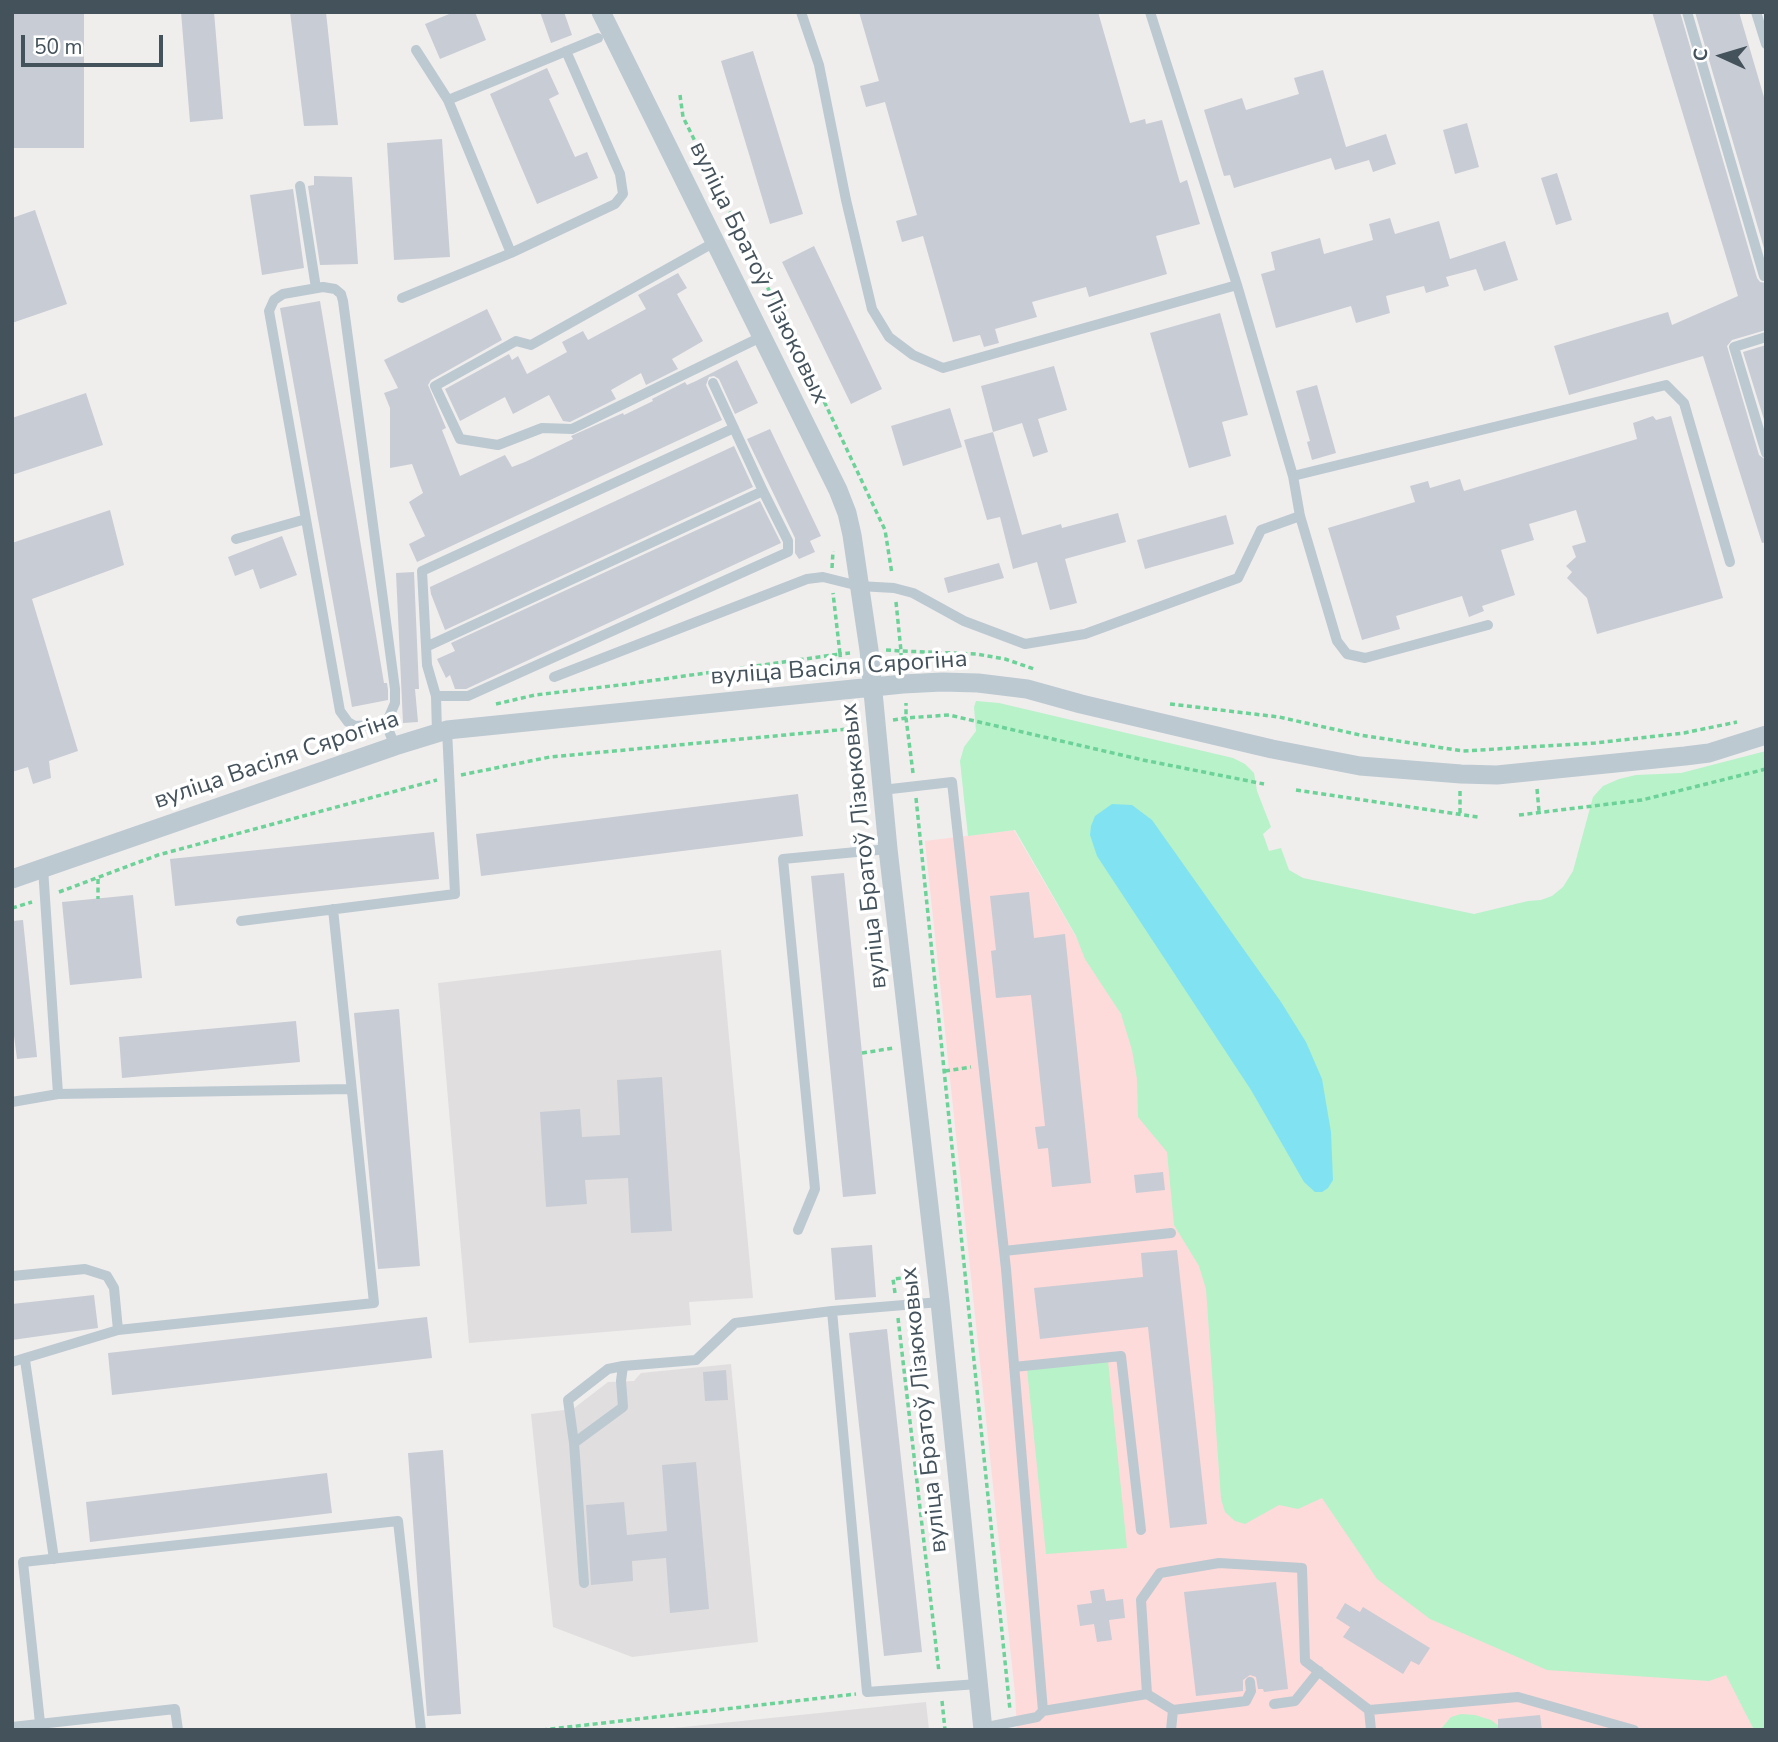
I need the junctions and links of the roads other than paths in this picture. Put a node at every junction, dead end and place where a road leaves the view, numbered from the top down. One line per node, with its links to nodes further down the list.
1 (601, 12): 12 (street, вуліца Братоў Лізюковых)
2 (801, 12): 15 (lane)
3 (1150, 12): 15 (lane)
4 (1687, 12): 14 (lane)
5 (1756, 12): 7 (lane)
6 (598, 38): 9 (lane)
7 (1766, 44)
8 (416, 50): 10 (lane)
9 (566, 51): 10 (lane); 13 (lane)
10 (448, 100): 13 (lane)
11 (300, 186): 16 (lane)
12 (715, 242): 18 (street, вуліца Братоў Лізюковых); 18 (lane)
13 (510, 253): 17 (lane)
14 (1766, 275)
15 (1237, 285): 23 (lane)
16 (316, 288): 26 (lane); 35 (lane)
17 (402, 298)
18 (761, 337): 29 (street, вуліца Братоў Лізюковых)
19 (1766, 337): 22 (lane)
20 (713, 383): 21 (lane)
21 (734, 428): 24 (lane); 31 (lane)
22 (1766, 453)
23 (1293, 476): 25 (lane); 28 (lane)
24 (763, 491): 31 (lane); 34 (lane)
25 (1300, 516): 29 (lane); 30 (lane)
26 (306, 520): 27 (lane); 35 (lane)
27 (236, 540)
28 (1730, 562)
29 (859, 586): 32 (lane); 33 (street, вуліца Братоў Лізюковых)
30 (1488, 625)
31 (428, 646): 34 (lane)
32 (554, 677)
33 (873, 688): 36 (street, вуліца Васіля Сярогіна); 37 (street, вуліца Васіля Сярогіна); 39 (street, вуліца Братоў Лізюковых)
34 (436, 696): 36 (lane)
35 (386, 724): 38 (lane)
36 (442, 732): 38 (street, вуліца Васіля Сярогіна); 43 (lane)
37 (1766, 735)
38 (395, 746): 41 (street, вуліца Васіля Сярогіна)
39 (882, 790): 40 (street, вуліца Братоў Лізюковых); 50 (lane)
40 (888, 849): 48 (lane); 52 (street, вуліца Братоў Лізюковых)
41 (43, 868): 42 (street, вуліца Васіля Сярогіна); 46 (lane)
42 (12, 879)
43 (333, 909): 44 (lane); 45 (lane)
44 (241, 921)
45 (351, 1089): 46 (lane); 54 (lane)
46 (58, 1094): 47 (lane)
47 (12, 1102)
48 (798, 1230)
49 (1171, 1233): 50 (lane)
50 (1004, 1251): 58 (lane)
51 (12, 1276): 54 (lane)
52 (940, 1302): 53 (lane); 65 (street, вуліца Братоў Лізюковых)
53 (832, 1311): 57 (lane); 65 (lane)
54 (118, 1330): 55 (lane)
55 (25, 1360): 56 (lane); 61 (lane)
56 (12, 1362)
57 (623, 1366): 59 (lane); 59 (lane)
58 (1014, 1367): 60 (lane); 70 (lane)
59 (574, 1443): 62 (lane)
60 (1141, 1530)
61 (54, 1559): 71 (lane); 75 (lane)
62 (584, 1583)
63 (1319, 1671): 66 (lane); 67 (lane); 69 (lane)
64 (1250, 1682): 68 (lane)
65 (978, 1684): 73 (street, вуліца Братоў Лізюковых)
66 (1147, 1694): 68 (lane); 70 (lane)
67 (1273, 1704)
68 (1174, 1710): 77 (lane)
69 (1369, 1710): 78 (lane); 79 (lane)
70 (1040, 1714): 73 (lane); 76 (lane)
71 (40, 1723): 72 (lane); 74 (lane)
72 (12, 1727)
73 (982, 1729)
74 (178, 1730)
75 (421, 1730)
76 (1038, 1730)
77 (1171, 1730)
78 (1371, 1730)
79 (1634, 1730)

